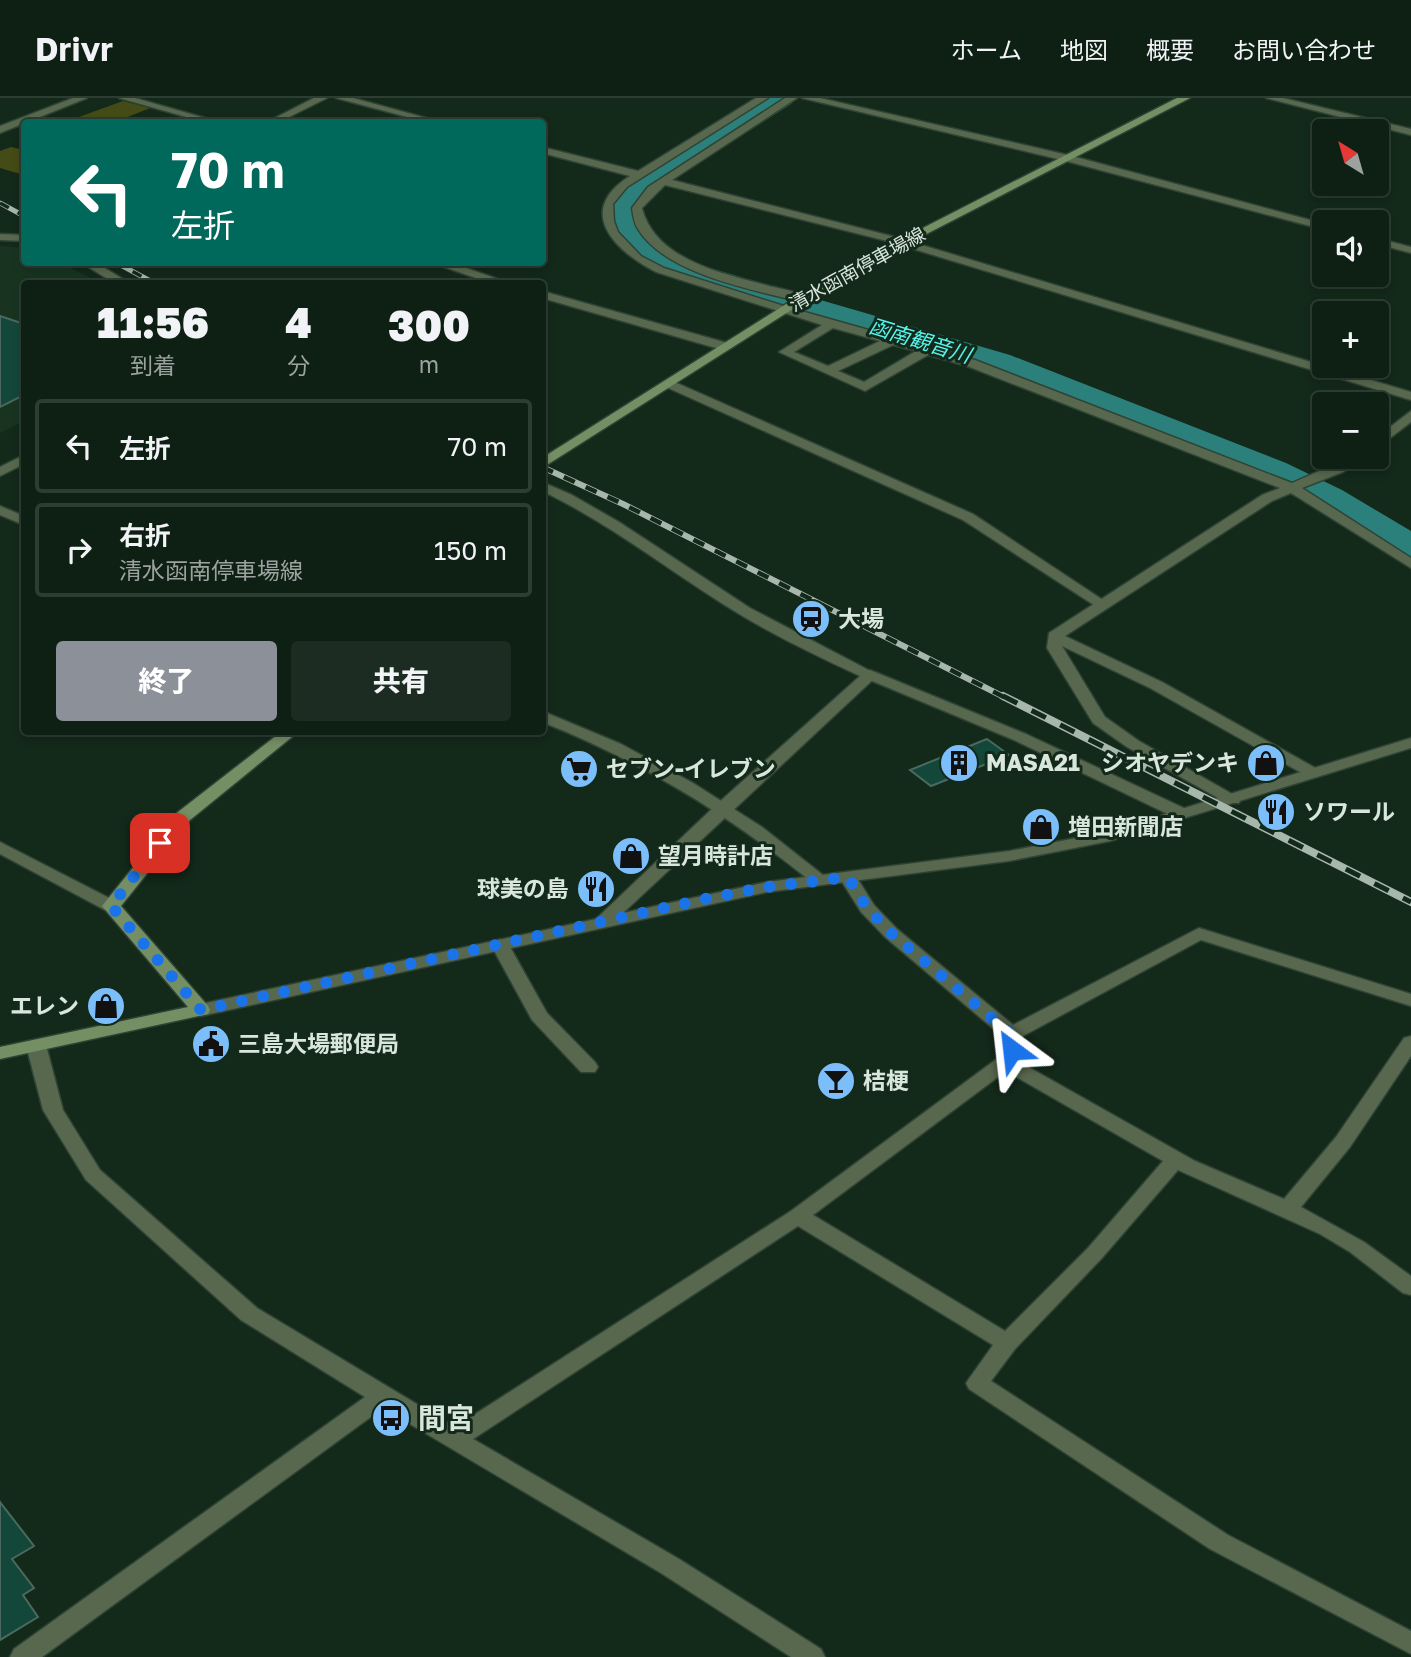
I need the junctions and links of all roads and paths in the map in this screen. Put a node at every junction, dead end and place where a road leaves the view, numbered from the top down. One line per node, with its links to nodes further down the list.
1 (82, 98): 10 (street)
2 (124, 98): 11 (street)
3 (323, 98): 12 (street)
4 (341, 98): 13 (street)
5 (762, 98): 18 (street)
6 (792, 98): 19 (street)
7 (807, 98): 20 (street)
8 (1185, 98): 20 (main road, 清水函南停車場線)
9 (1271, 98): 16 (street)
10 (28, 119)
11 (203, 119)
12 (278, 119)
13 (424, 119)
14 (21, 122): 15 (street)
15 (0, 130)
16 (1411, 132)
17 (546, 151): 23 (street)
18 (682, 151): 19 (street); 21 (street)
19 (701, 155): 22 (street)
20 (1068, 158): 25 (street); 28 (main road, 清水函南停車場線)
21 (665, 161): 22 (street); 23 (street)
22 (684, 165): 24 (street)
23 (639, 175): 34 (street)
24 (663, 181): 28 (street); 31 (street)
25 (1312, 224)
26 (0, 237): 27 (street)
27 (21, 238)
28 (901, 243): 38 (main road, 清水函南停車場線); 46 (street)
29 (1389, 244): 30 (street)
30 (1411, 250)
31 (687, 265): 34 (street); 38 (street)
32 (92, 266): 35 (street)
33 (448, 266): 36 (street)
34 (669, 271): 39 (street)
35 (119, 280)
36 (494, 280)
37 (546, 295): 42 (street)
38 (800, 299): 39 (main road, 清水函南停車場線)
39 (785, 308): 40 (street); 42 (main road, 清水函南停車場線)
40 (833, 323): 41 (street); 44 (street)
41 (893, 340): 43 (street); 44 (street)
42 (727, 347): 45 (main road, 清水函南停車場線)
43 (927, 350): 44 (street); 54 (street)
44 (827, 371)
45 (670, 384): 50 (main road, 清水函南停車場線); 58 (street)
46 (1411, 396)
47 (1411, 415): 48 (street)
48 (1389, 434)
49 (21, 461): 52 (street)
50 (546, 462)
51 (1338, 469): 54 (street)
52 (0, 472)
53 (546, 488): 60 (street)
54 (1292, 488): 57 (street); 58 (street)
55 (0, 510): 56 (street)
56 (21, 520)
57 (1411, 564)
58 (1102, 604): 59 (street)
59 (1054, 636): 64 (street); 65 (street)
60 (870, 675): 66 (street); 67 (street)
61 (546, 718): 66 (street)
62 (286, 735): 71 (main road)
63 (1411, 743): 64 (street)
64 (1313, 773): 65 (street)
65 (1233, 799): 67 (street)
66 (723, 807): 70 (street); 72 (street)
67 (1182, 814): 69 (street)
68 (5, 855): 71 (street)
69 (848, 877): 70 (street); 76 (street)
70 (819, 879): 72 (street)
71 (111, 906): 75 (main road)
72 (603, 923): 73 (street)
73 (500, 945): 75 (street); 81 (street)
74 (1411, 1000): 76 (street)
75 (201, 1010): 78 (main road)
76 (1011, 1034): 80 (street)
77 (1411, 1042): 83 (street)
78 (36, 1045): 79 (main road); 87 (street)
79 (0, 1052)
80 (1005, 1062): 82 (street); 84 (street)
81 (588, 1067)
82 (1176, 1159): 83 (street); 86 (street)
83 (1288, 1209): 85 (street)
84 (799, 1216): 86 (street); 88 (street)
85 (1411, 1287)
86 (1007, 1343): 89 (street)
87 (383, 1396): 88 (street); 90 (street)
88 (455, 1439): 91 (street)
89 (1411, 1643)
90 (23, 1657)
91 (813, 1657)

